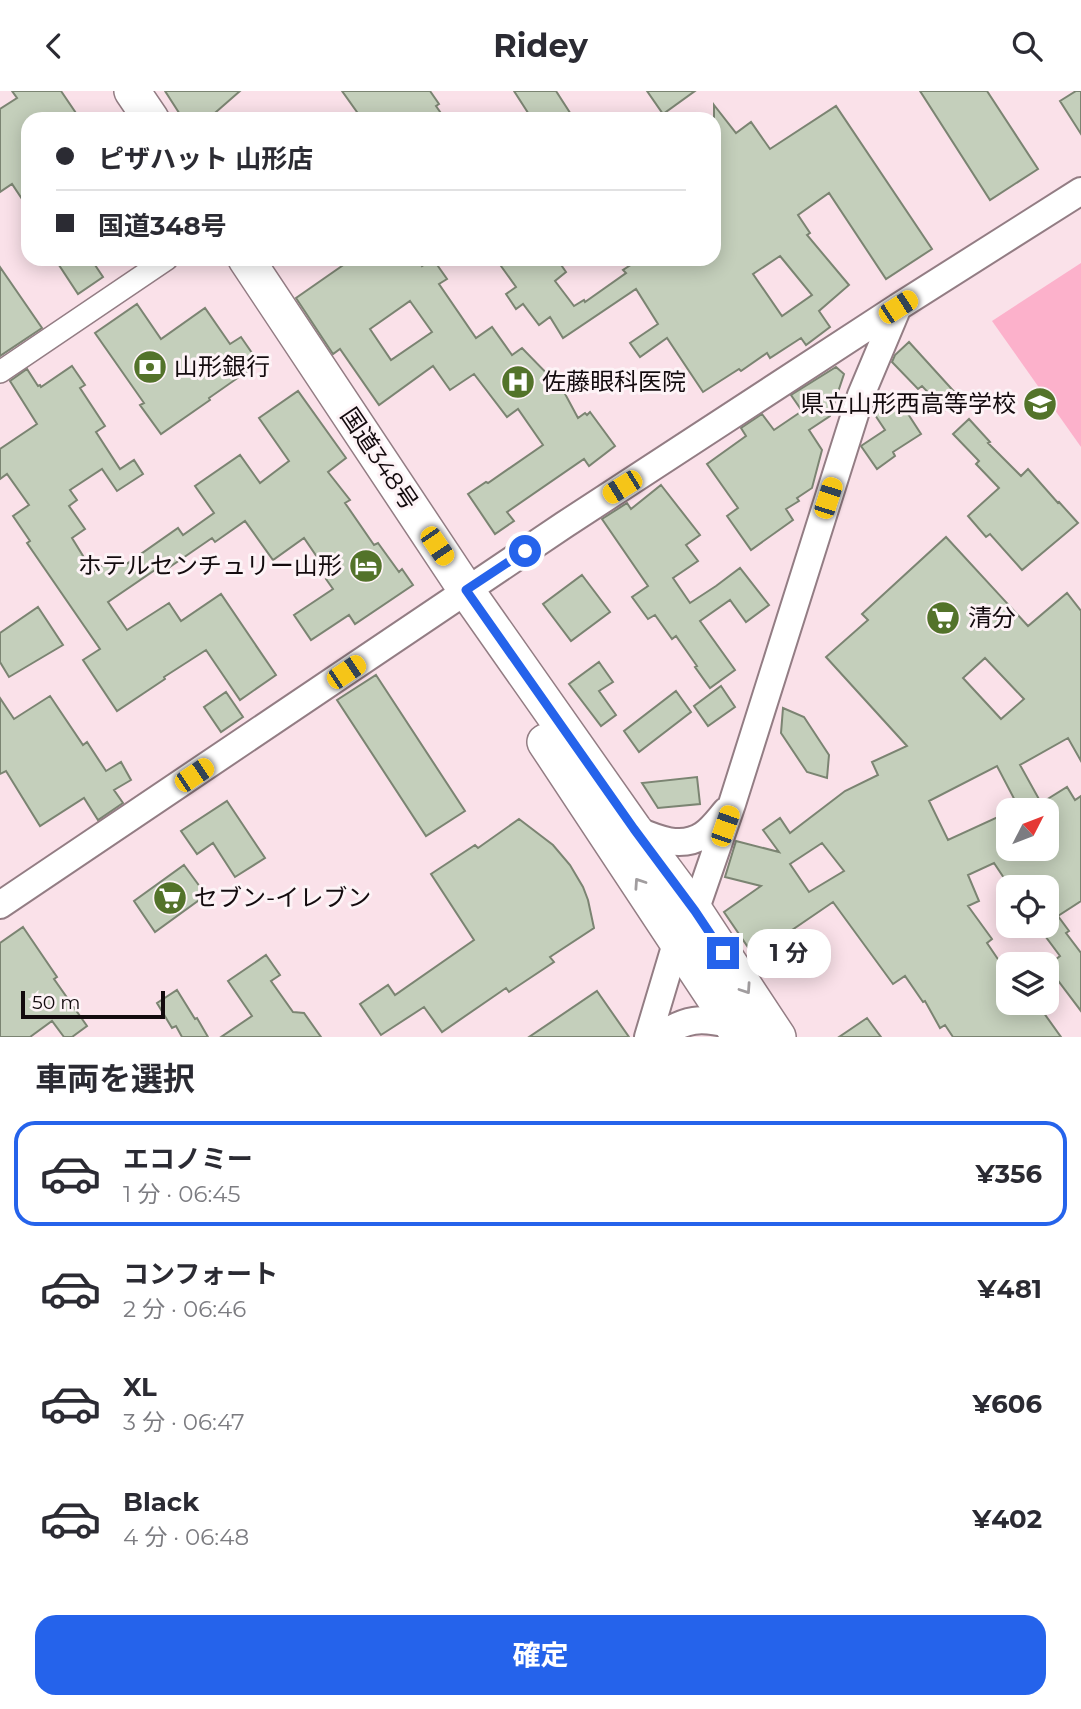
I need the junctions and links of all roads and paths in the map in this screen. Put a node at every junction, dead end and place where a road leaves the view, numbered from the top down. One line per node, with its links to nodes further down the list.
1 (110, 91): 3 (highway)
2 (132, 91): 4 (highway)
3 (124, 112)
4 (147, 112)
5 (1081, 191): 9 (street)
6 (157, 266): 10 (street)
7 (228, 266): 11 (highway, 国道348号)
8 (250, 266): 11 (highway, 国道348号)
9 (898, 307): 11 (street); 12 (street)
10 (0, 372)
11 (458, 596): 13 (highway, 国道348号); 14 (street); 15 (highway, 国道348号, one-way to 11)
12 (732, 804): 13 (street); 15 (street)
13 (634, 829): 15 (highway, 国道348号)
14 (0, 905)
15 (686, 926): 16 (highway, 国道348号); 17 (street); 19 (highway, 国道348号, one-way to 19)
16 (736, 1031): 18 (street)
17 (648, 1037)
18 (659, 1037)
19 (778, 1037)

